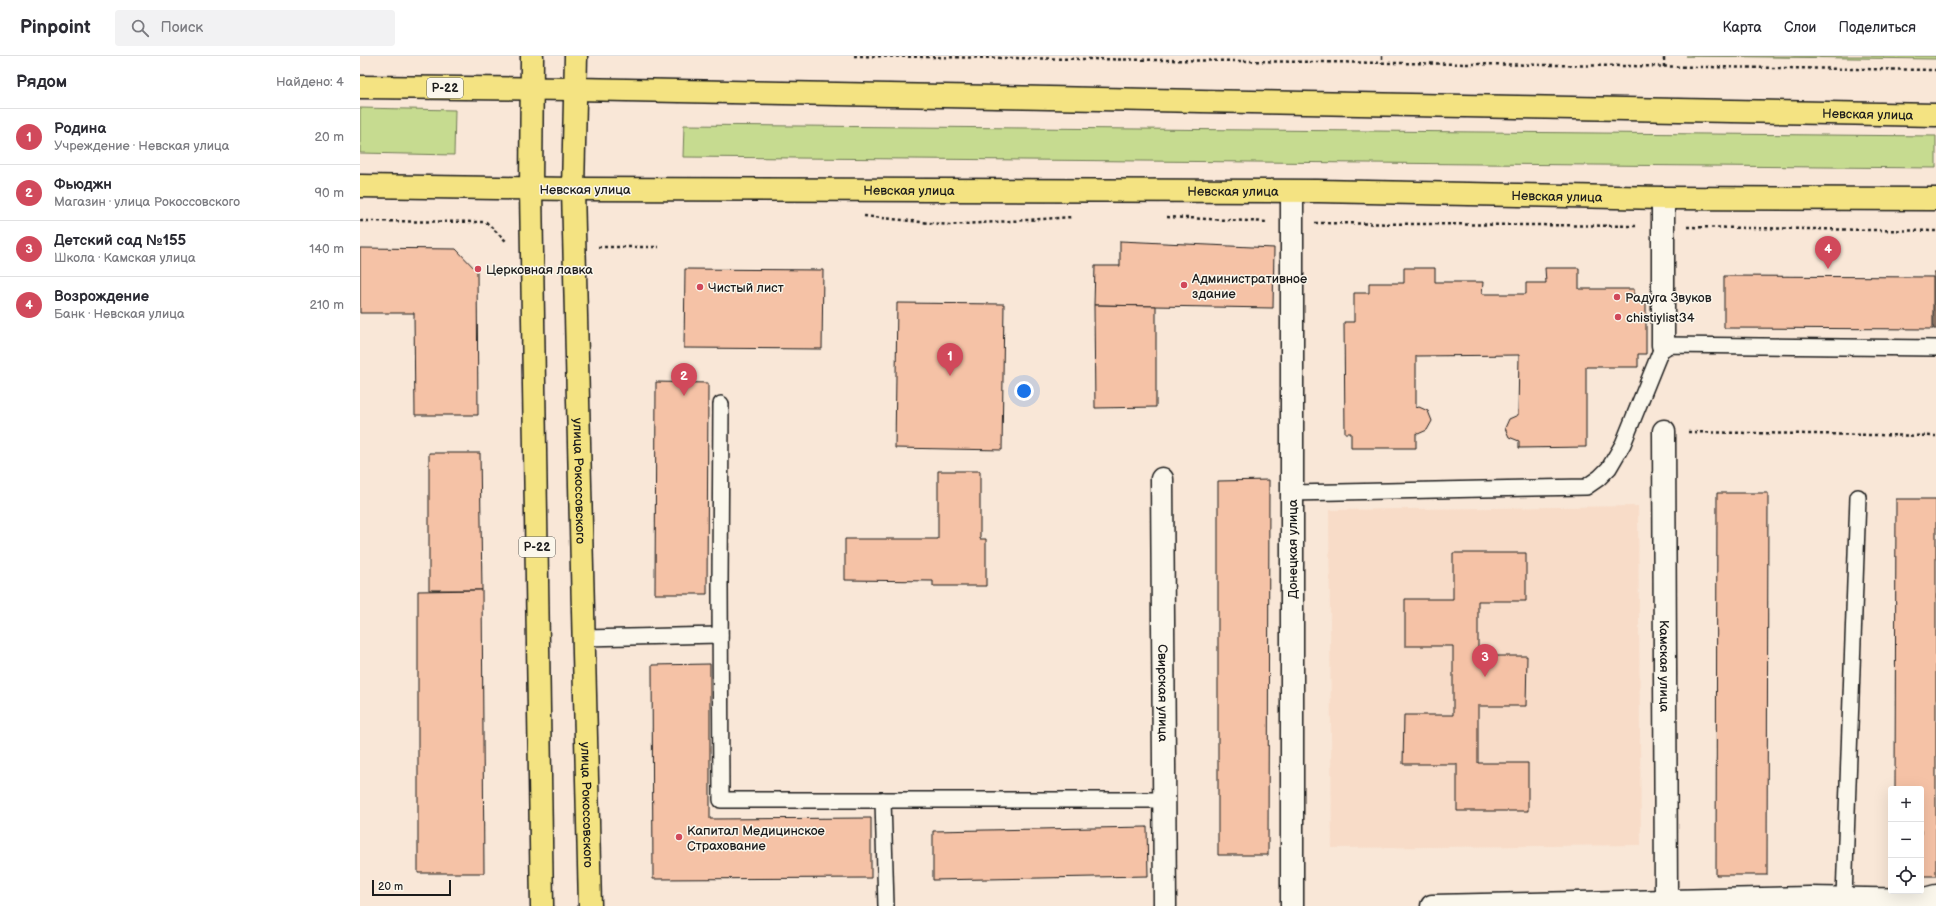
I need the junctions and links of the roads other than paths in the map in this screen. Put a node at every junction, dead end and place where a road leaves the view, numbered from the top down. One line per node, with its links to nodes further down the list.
1 (532, 56): 4 (main road)
2 (576, 56): 5 (main road, улица Рокоссовского)
3 (360, 87): 4 (main road, Р-22)
4 (531, 88): 5 (main road, Р-22); 8 (main road)
5 (575, 89): 6 (main road, Невская улица); 9 (main road, улица Рокоссовского)
6 (1936, 116)
7 (360, 186): 8 (main road, Невская улица)
8 (531, 188): 9 (main road, Невская улица); 29 (main road, Р-22)
9 (573, 189): 10 (main road, Невская улица); 21 (main road, улица Рокоссовского)
10 (1292, 192): 11 (main road, Невская улица); 18 (street, Донецкая улица)
11 (1663, 198): 12 (main road, Невская улица); 13 (street)
12 (1936, 199)
13 (1663, 345): 14 (lane); 18 (lane)
14 (1936, 348)
15 (721, 404): 20 (lane)
16 (1664, 431): 26 (street, Камская улица)
17 (1162, 479): 23 (street, Свирская улица)
18 (1292, 493): 33 (street, Донецкая улица)
19 (1858, 497): 25 (lane)
20 (720, 635): 21 (lane); 22 (lane)
21 (584, 638): 30 (main road, улица Рокоссовского)
22 (883, 800): 23 (lane); 31 (lane)
23 (1164, 800): 32 (street, Свирская улица)
24 (1936, 896): 25 (street)
25 (1844, 898): 27 (street)
26 (1666, 900): 27 (street); 28 (street)
27 (1810, 902)
28 (1574, 904): 34 (street)
29 (542, 906)
30 (590, 906)
31 (886, 906)
32 (1165, 906)
33 (1292, 906)
34 (1432, 906)

